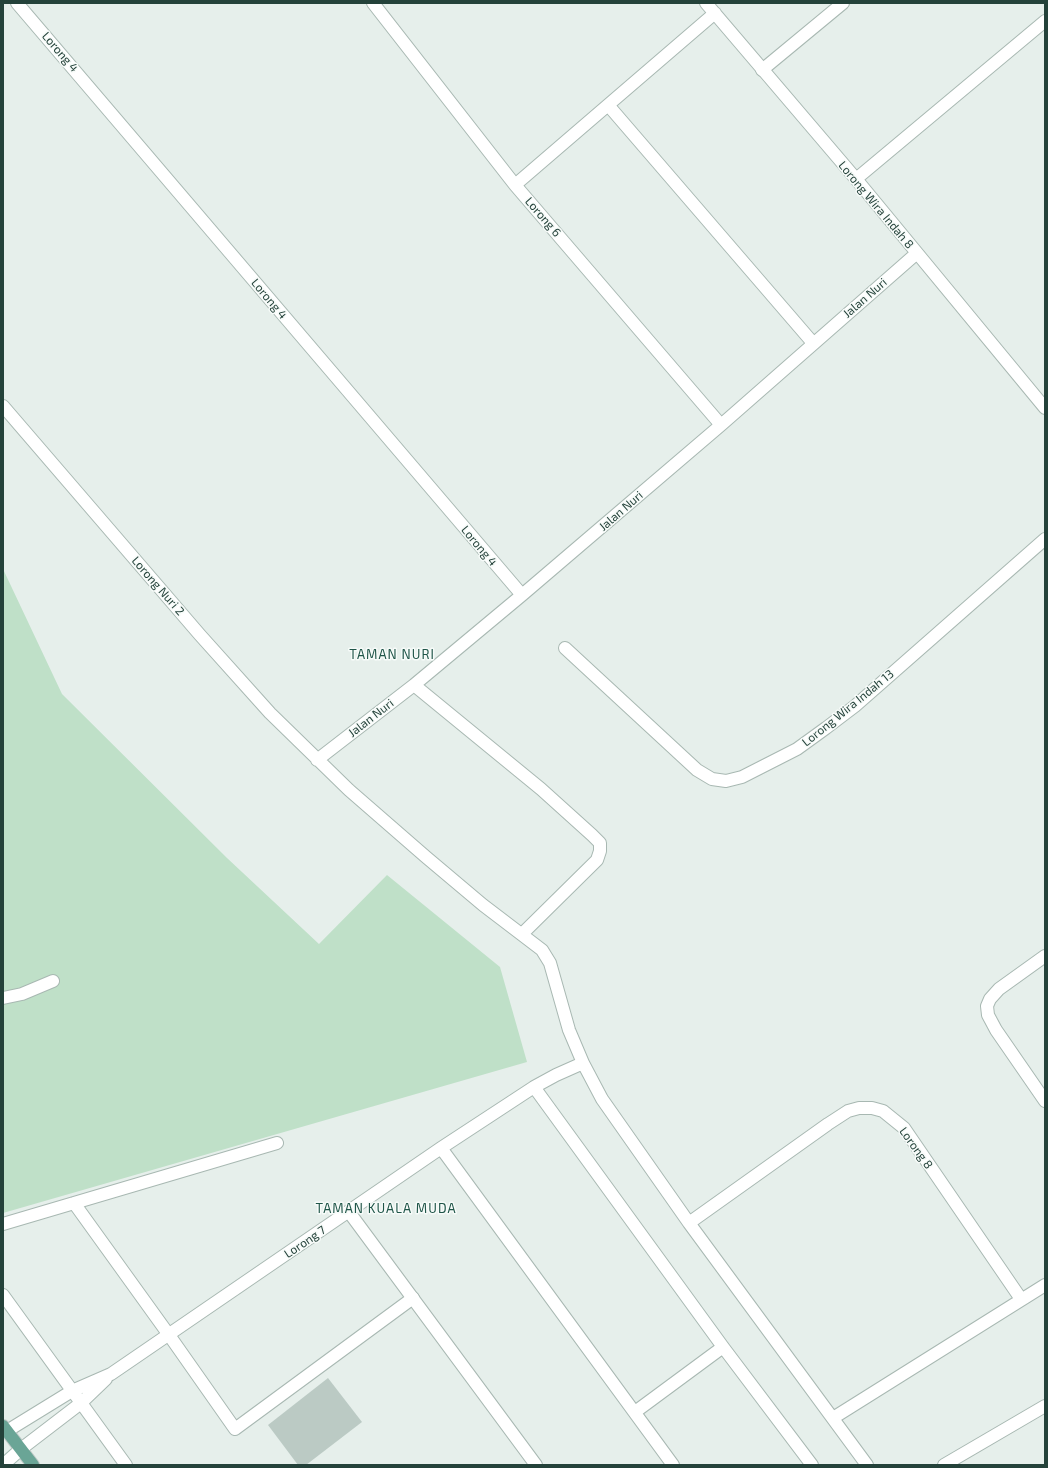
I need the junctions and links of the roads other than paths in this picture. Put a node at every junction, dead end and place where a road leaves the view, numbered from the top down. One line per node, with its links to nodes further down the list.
1 (17, 3): 17 (street, Lorong 4)
2 (373, 3): 10 (street, Lorong 6)
3 (706, 3): 5 (street, Lorong Wira Indah 8)
4 (842, 3): 7 (street)
5 (714, 13): 7 (street, Lorong Wira Indah 8); 8 (street)
6 (1045, 21): 9 (street)
7 (762, 70): 9 (street, Lorong Wira Indah 8)
8 (608, 105): 10 (street); 12 (street)
9 (856, 179): 11 (street, Lorong Wira Indah 8)
10 (515, 185): 15 (street, Lorong 6)
11 (917, 253): 12 (street, Jalan Nuri); 13 (street, Lorong Wira Indah 8)
12 (813, 344): 15 (street, Jalan Nuri)
13 (1043, 402)
14 (3, 406): 20 (street, Lorong Nuri 2)
15 (721, 425): 17 (street, Jalan Nuri)
16 (1045, 539): 18 (street, Lorong Wira Indah 13)
17 (522, 595): 19 (street, Jalan Nuri)
18 (565, 648)
19 (414, 685): 20 (street, Jalan Nuri); 21 (street)
20 (317, 760): 21 (street, Lorong Nuri 2)
21 (522, 934): 25 (street, Lorong Nuri 2)
22 (1045, 956): 27 (street)
23 (53, 981): 24 (street)
24 (3, 998)
25 (583, 1063): 26 (street, Lorong 7); 32 (street, Lorong Nuri 2)
26 (534, 1087): 29 (street, Lorong 7); 39 (street)
27 (1045, 1101)
28 (277, 1143): 30 (street)
29 (441, 1148): 31 (street, Lorong 7); 44 (street)
30 (74, 1203): 33 (street); 38 (street)
31 (349, 1212): 36 (street); 38 (street, Lorong 7)
32 (689, 1223): 37 (street, Lorong 8); 45 (street, Lorong Nuri 2)
33 (3, 1224)
34 (1045, 1285): 37 (street)
35 (3, 1295): 41 (street)
36 (413, 1298): 38 (street); 51 (street)
37 (1021, 1300): 45 (street)
38 (169, 1335): 40 (street, Lorong 7)
39 (723, 1347): 44 (street); 53 (street)
40 (111, 1374): 41 (street, Lorong 7); 42 (street, Lorong 7)
41 (72, 1391): 42 (street); 46 (street, Lorong 7)
42 (81, 1403): 47 (street, Lorong 7); 50 (street)
43 (1045, 1406): 55 (street)
44 (635, 1412): 52 (street)
45 (833, 1418): 54 (street, Lorong Nuri 2)
46 (4, 1430): 47 (main road)
47 (21, 1449): 48 (street, Lorong 7); 49 (main road)
48 (3, 1465)
49 (33, 1465)
50 (126, 1465)
51 (536, 1465)
52 (673, 1465)
53 (812, 1465)
54 (867, 1465)
55 (944, 1465)

